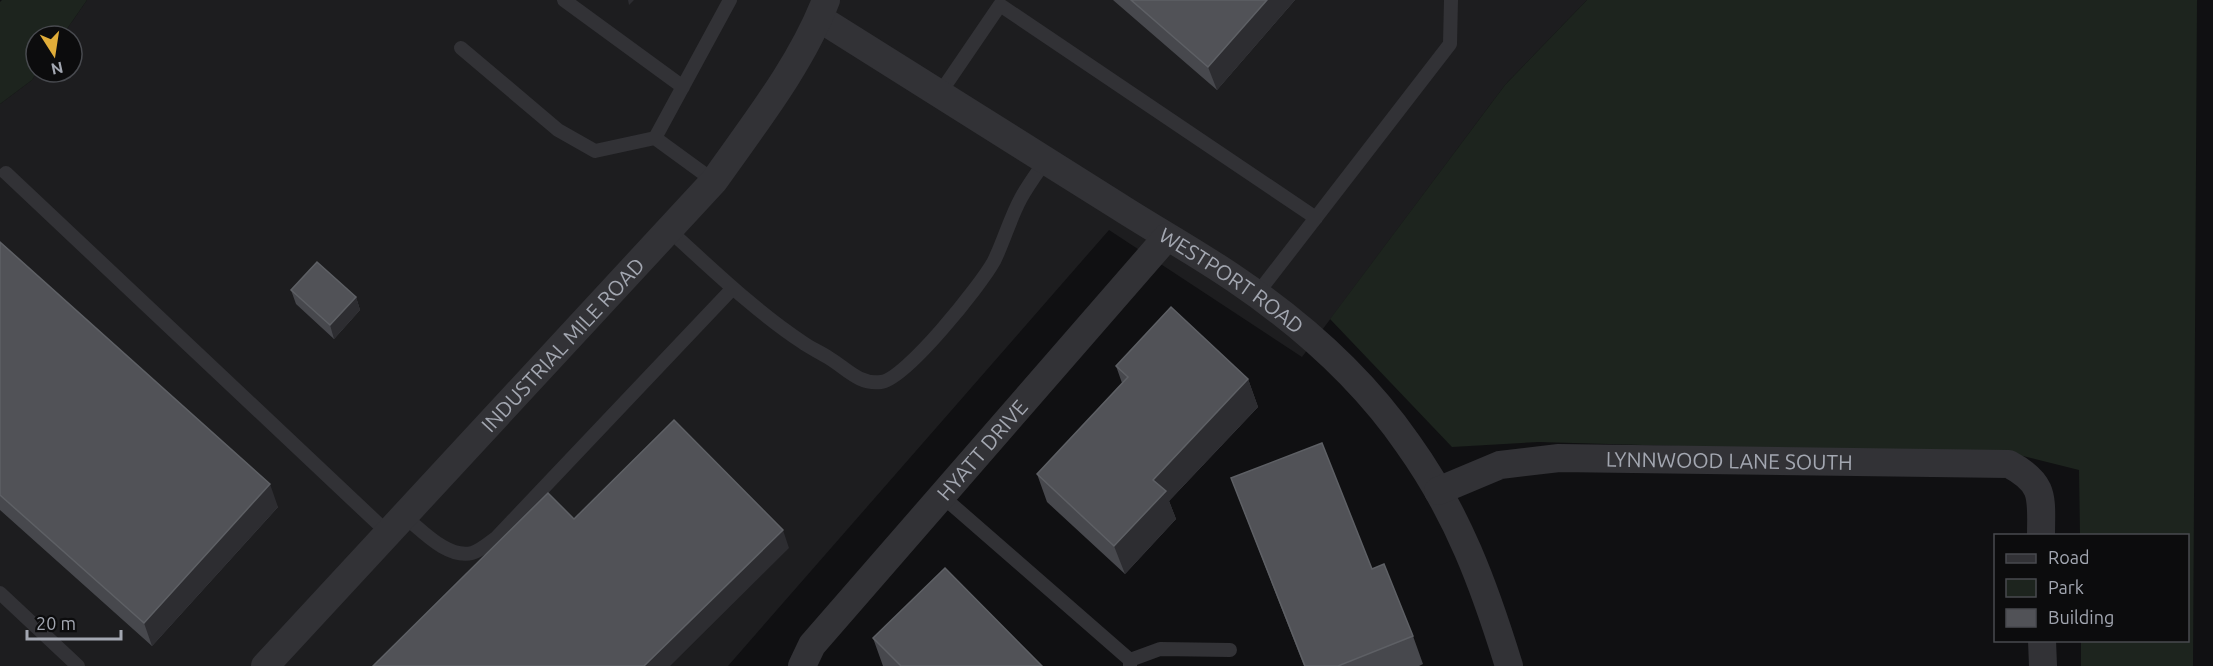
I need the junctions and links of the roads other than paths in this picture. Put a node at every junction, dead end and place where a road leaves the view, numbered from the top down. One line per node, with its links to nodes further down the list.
1 (564, 0): 7 (lane)
2 (730, 0): 7 (lane)
3 (1451, 0): 13 (lane)
4 (1003, 2): 8 (lane); 13 (lane)
5 (823, 9): 8 (street, WESTPORT ROAD); 12 (street, INDUSTRIAL MILE ROAD)
6 (461, 48): 9 (lane)
7 (683, 87): 9 (lane)
8 (940, 93): 10 (street, WESTPORT ROAD)
9 (655, 138): 12 (lane)
10 (1046, 160): 15 (street, WESTPORT ROAD); 16 (lane)
11 (6, 173): 20 (lane)
12 (714, 181): 14 (street, INDUSTRIAL MILE ROAD)
13 (1316, 218): 17 (lane)
14 (670, 231): 16 (lane); 20 (street, INDUSTRIAL MILE ROAD)
15 (1167, 237): 17 (street, WESTPORT ROAD); 19 (street, HYATT DRIVE)
16 (733, 288): 20 (lane)
17 (1257, 294): 18 (street, WESTPORT ROAD)
18 (1438, 491): 21 (street, LYNNWOOD LANE SOUTH); 29 (street, WESTPORT ROAD)
19 (942, 496): 25 (lane); 28 (street, HYATT DRIVE)
20 (396, 524): 27 (street, INDUSTRIAL MILE ROAD)
21 (2041, 534)
22 (0, 593): 26 (lane)
23 (2042, 642): 30 (street)
24 (1230, 650): 25 (lane)
25 (1130, 663)
26 (78, 666)
27 (266, 666)
28 (802, 666)
29 (1509, 666)
30 (2043, 666)

